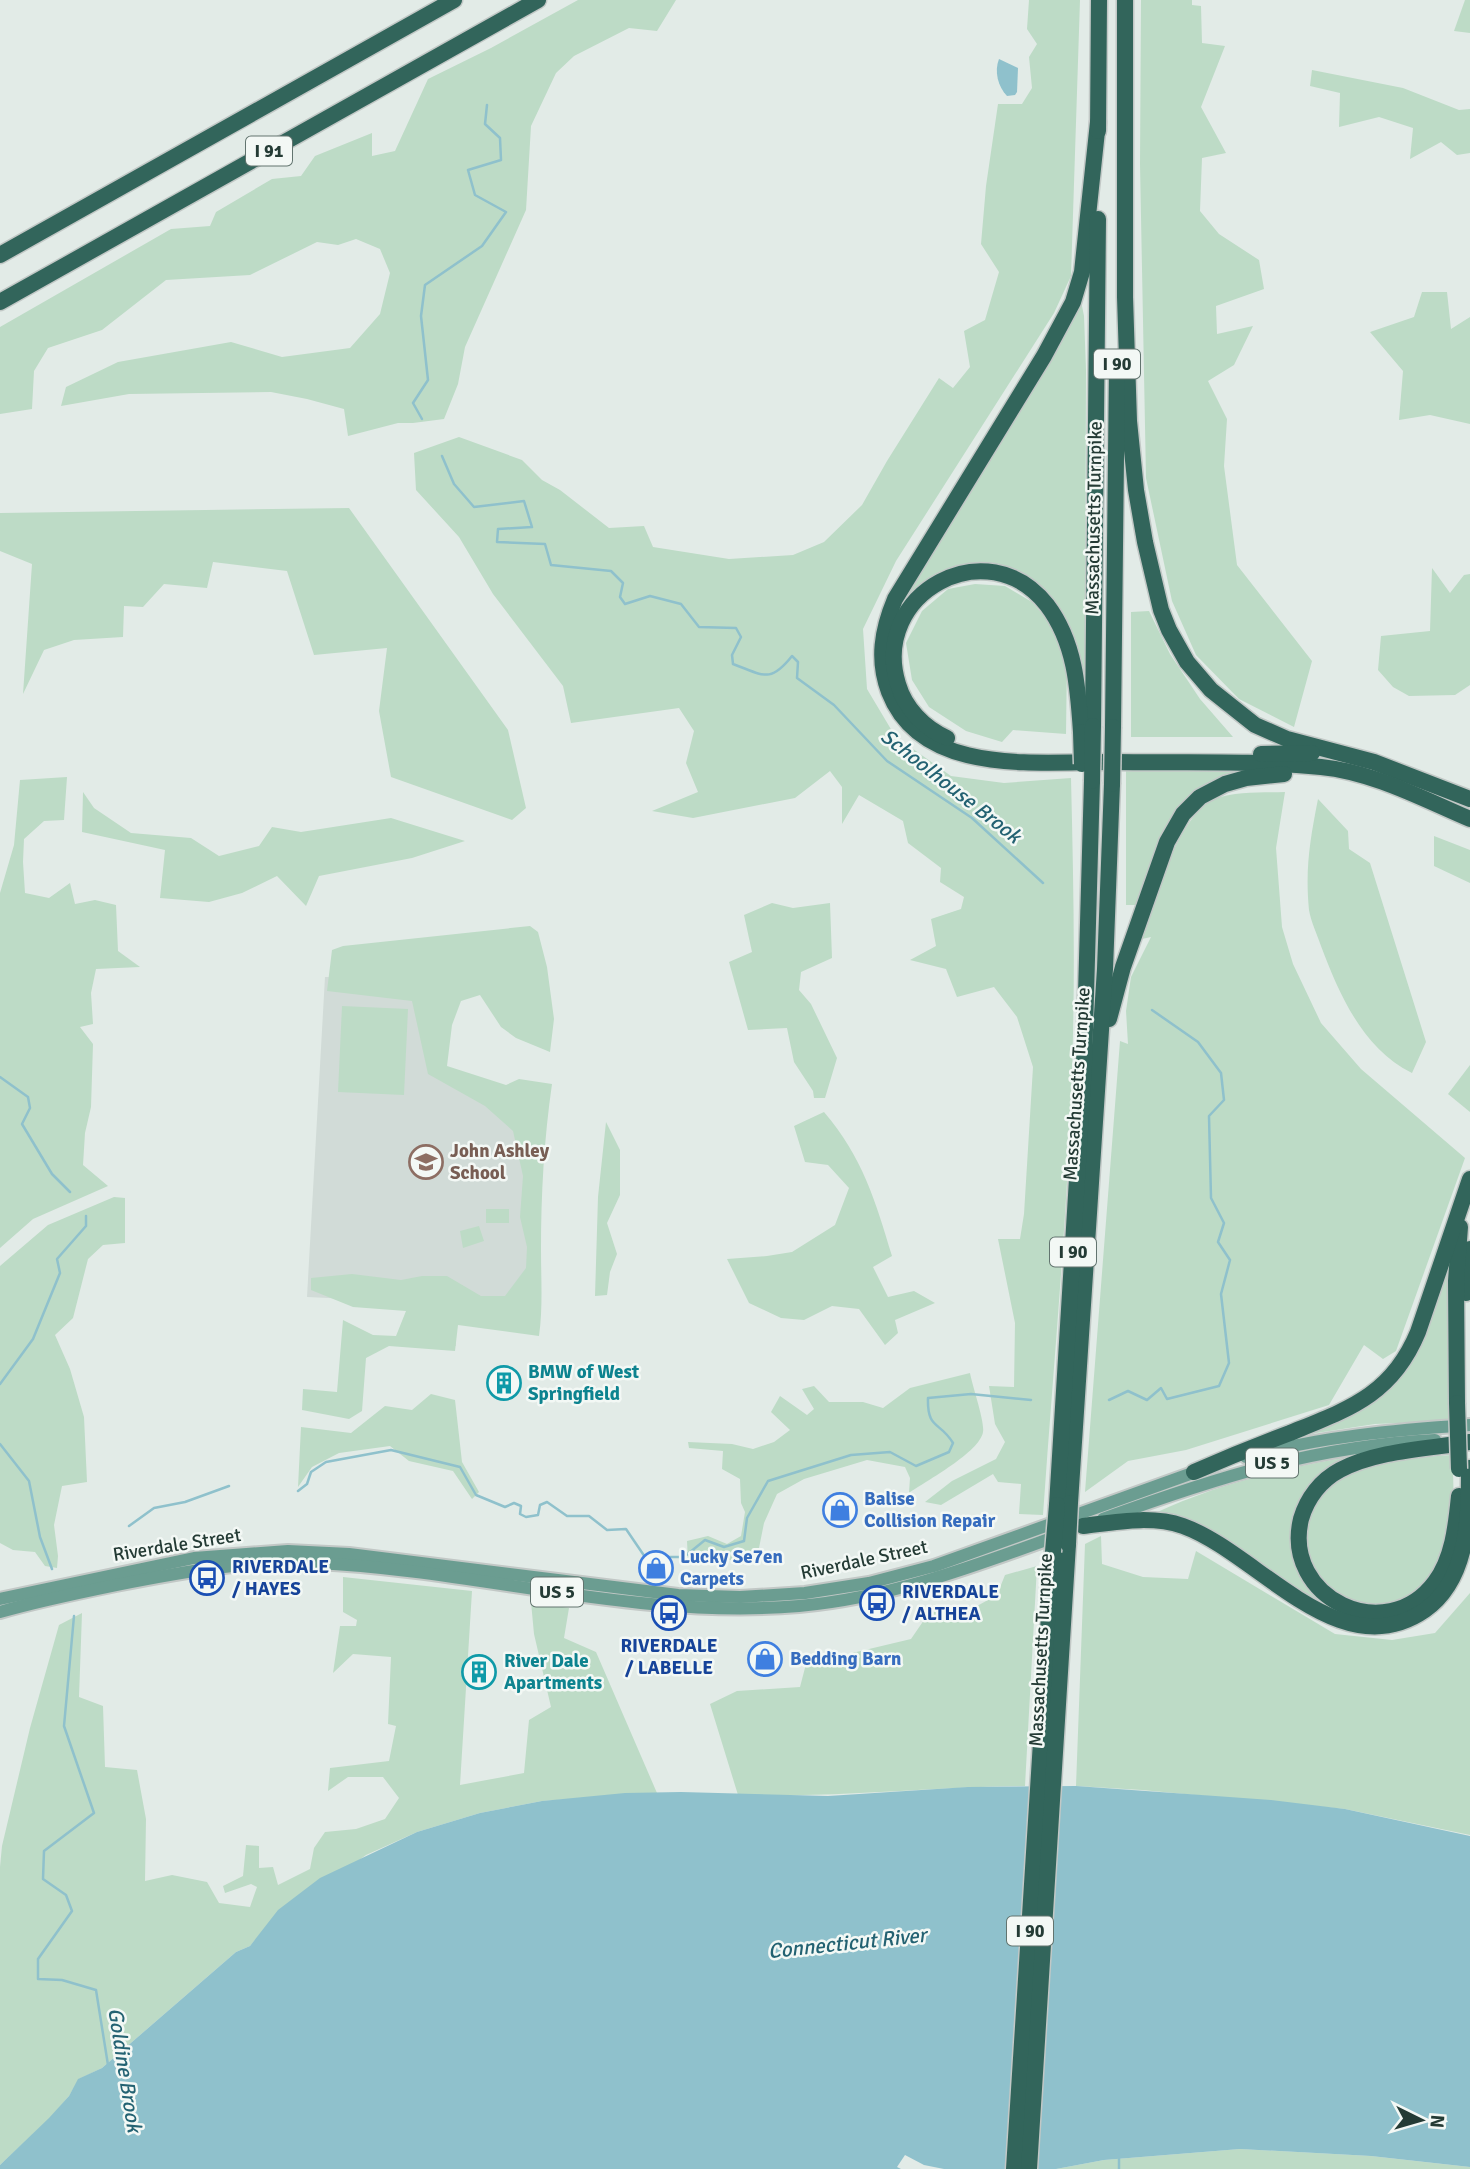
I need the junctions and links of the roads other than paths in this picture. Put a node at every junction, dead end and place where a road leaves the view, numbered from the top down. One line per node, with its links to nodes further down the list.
1 (454, 0): 7 (highway, I 91)
2 (538, 0): 8 (highway, I 91)
3 (1099, 0): 6 (highway, Massachusetts Turnpike / I 90)
4 (1119, 0): 13 (highway, Massachusetts Turnpike / I 90, bridge)
5 (1125, 0): 10 (highway)
6 (1098, 122): 9 (highway, Massachusetts Turnpike / I 90); 10 (highway)
7 (0, 255)
8 (0, 302)
9 (1087, 729): 10 (highway); 21 (highway, Massachusetts Turnpike / I 90, bridge)
10 (1337, 761): 11 (highway); 12 (highway); 13 (highway)
11 (1470, 799)
12 (1470, 819)
13 (1100, 1051): 21 (highway, Massachusetts Turnpike / I 90)
14 (1469, 1183): 16 (highway); 20 (highway)
15 (1470, 1249): 16 (highway)
16 (1462, 1403): 19 (highway)
17 (1470, 1425): 20 (main road, Riverdale Street / US 5)
18 (1470, 1440): 19 (highway); 22 (main road, Riverdale Street / US 5)
19 (1464, 1469): 22 (highway)
20 (1194, 1472): 23 (main road, Riverdale Street / US 5)
21 (1063, 1504): 25 (highway, Massachusetts Turnpike / I 90, bridge)
22 (1083, 1526): 24 (main road, Riverdale Street / US 5)
23 (0, 1600)
24 (0, 1612)
25 (1052, 1694): 26 (highway, Massachusetts Turnpike / I 90); 27 (highway, Massachusetts Turnpike / I 90)
26 (1014, 2169)
27 (1029, 2169)

